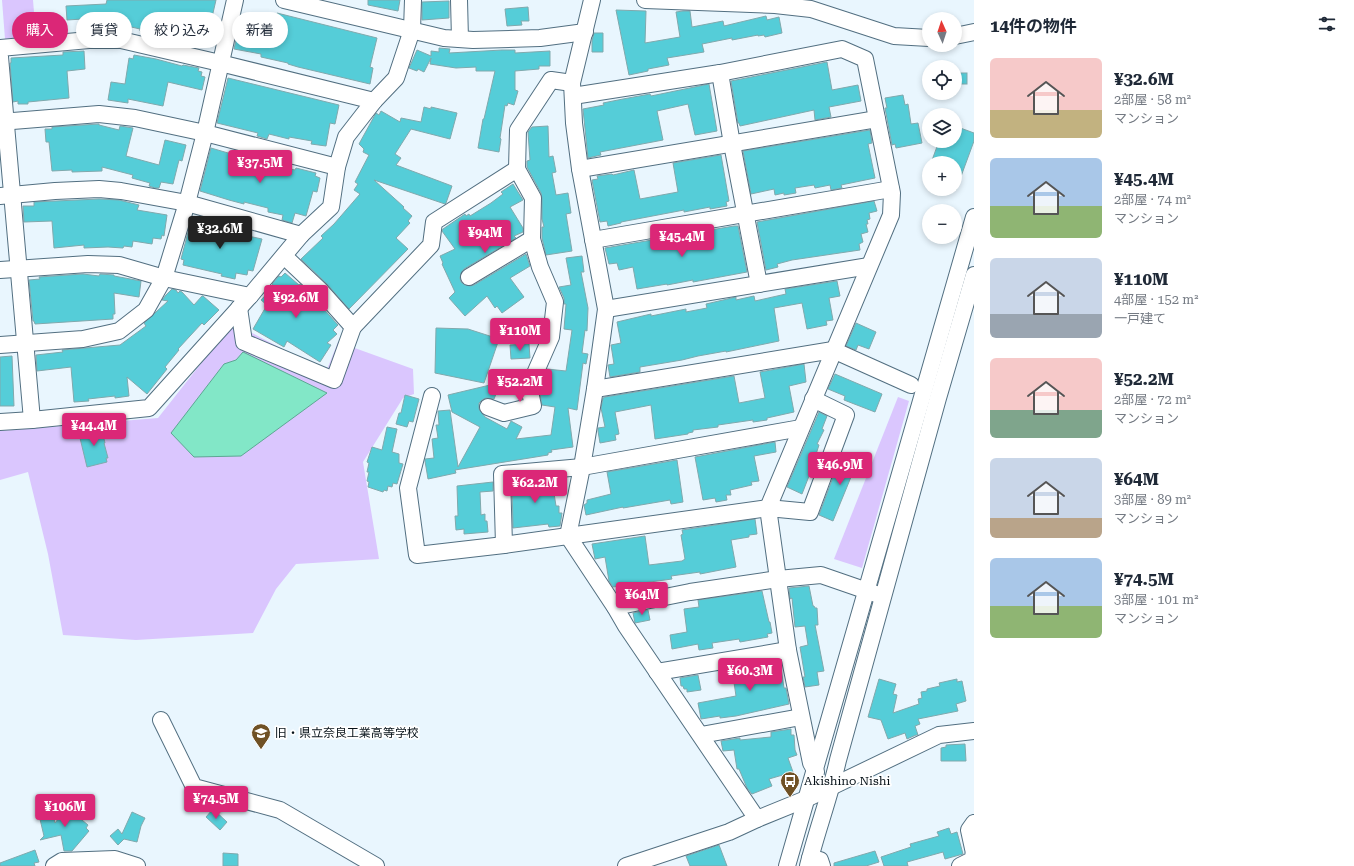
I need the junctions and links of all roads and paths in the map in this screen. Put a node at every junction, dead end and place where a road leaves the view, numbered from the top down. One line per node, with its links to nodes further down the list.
1 (235, 0): 16 (street)
2 (284, 0): 8 (street)
3 (413, 0): 8 (street)
4 (459, 0): 13 (street)
5 (592, 0): 9 (street)
6 (645, 0): 7 (street)
7 (812, 5): 12 (street)
8 (412, 30): 13 (street); 19 (street)
9 (585, 32): 13 (street); 18 (street)
10 (974, 32): 11 (street)
11 (962, 35)
12 (922, 38)
13 (460, 39)
14 (0, 48): 16 (street)
15 (0, 57): 21 (street)
16 (220, 63): 19 (street); 22 (street)
17 (720, 73): 18 (street); 20 (street); 23 (street)
18 (573, 90): 25 (street); 26 (street)
19 (374, 101): 24 (street)
20 (877, 119): 23 (street); 27 (street)
21 (3, 122): 22 (street); 28 (street)
22 (205, 134): 24 (street); 29 (street)
23 (732, 144): 26 (street); 30 (street)
24 (337, 166): 32 (street)
25 (517, 169): 33 (street); 45 (street)
26 (580, 169): 34 (street)
27 (891, 189): 30 (street); 36 (street)
28 (6, 196): 29 (street); 37 (street)
29 (187, 204): 32 (street); 41 (street)
30 (746, 215): 34 (street); 42 (street)
31 (974, 217): 62 (street)
32 (301, 236): 35 (street)
33 (532, 239): 40 (street); 53 (street)
34 (593, 240): 44 (street)
35 (284, 256): 43 (street); 45 (street)
36 (868, 266): 42 (street); 48 (street)
37 (19, 268): 38 (street); 41 (street); 46 (street)
38 (0, 270)
39 (974, 275): 63 (street)
40 (470, 277)
41 (164, 278): 43 (street); 46 (street)
42 (759, 284): 44 (street)
43 (245, 302): 45 (street); 54 (street)
44 (606, 309): 50 (street)
45 (353, 327)
46 (25, 343): 47 (street); 54 (street)
47 (0, 345)
48 (834, 350): 49 (street); 50 (street); 52 (street)
49 (911, 385)
50 (595, 388): 57 (street)
51 (432, 396): 60 (street)
52 (813, 399): 56 (street); 58 (street)
53 (488, 407)
54 (32, 420): 55 (street)
55 (0, 422)
56 (801, 428): 57 (street); 58 (street)
57 (582, 467): 59 (street); 60 (street)
58 (768, 508): 59 (street); 61 (street)
59 (568, 536): 60 (street); 64 (street)
60 (504, 545)
61 (778, 579): 62 (street); 64 (street); 65 (street)
62 (866, 590): 63 (street); 70 (street)
63 (883, 597): 74 (street)
64 (615, 606): 66 (street)
65 (788, 650): 66 (street); 67 (street)
66 (657, 672): 71 (street)
67 (801, 717): 71 (street); 72 (street)
68 (161, 720): 82 (street)
69 (974, 731): 74 (street)
70 (825, 733): 72 (street); 73 (street)
71 (700, 735): 76 (street)
72 (805, 736): 73 (street)
73 (816, 772): 75 (street)
74 (832, 787): 75 (street); 79 (street)
75 (806, 800): 76 (street); 84 (street)
76 (757, 819): 83 (street)
77 (974, 823): 78 (street)
78 (974, 853): 85 (street)
79 (814, 863)
80 (54, 866): 81 (street)
81 (137, 866)
82 (376, 866)
83 (626, 866)
84 (788, 866)
85 (960, 866)

